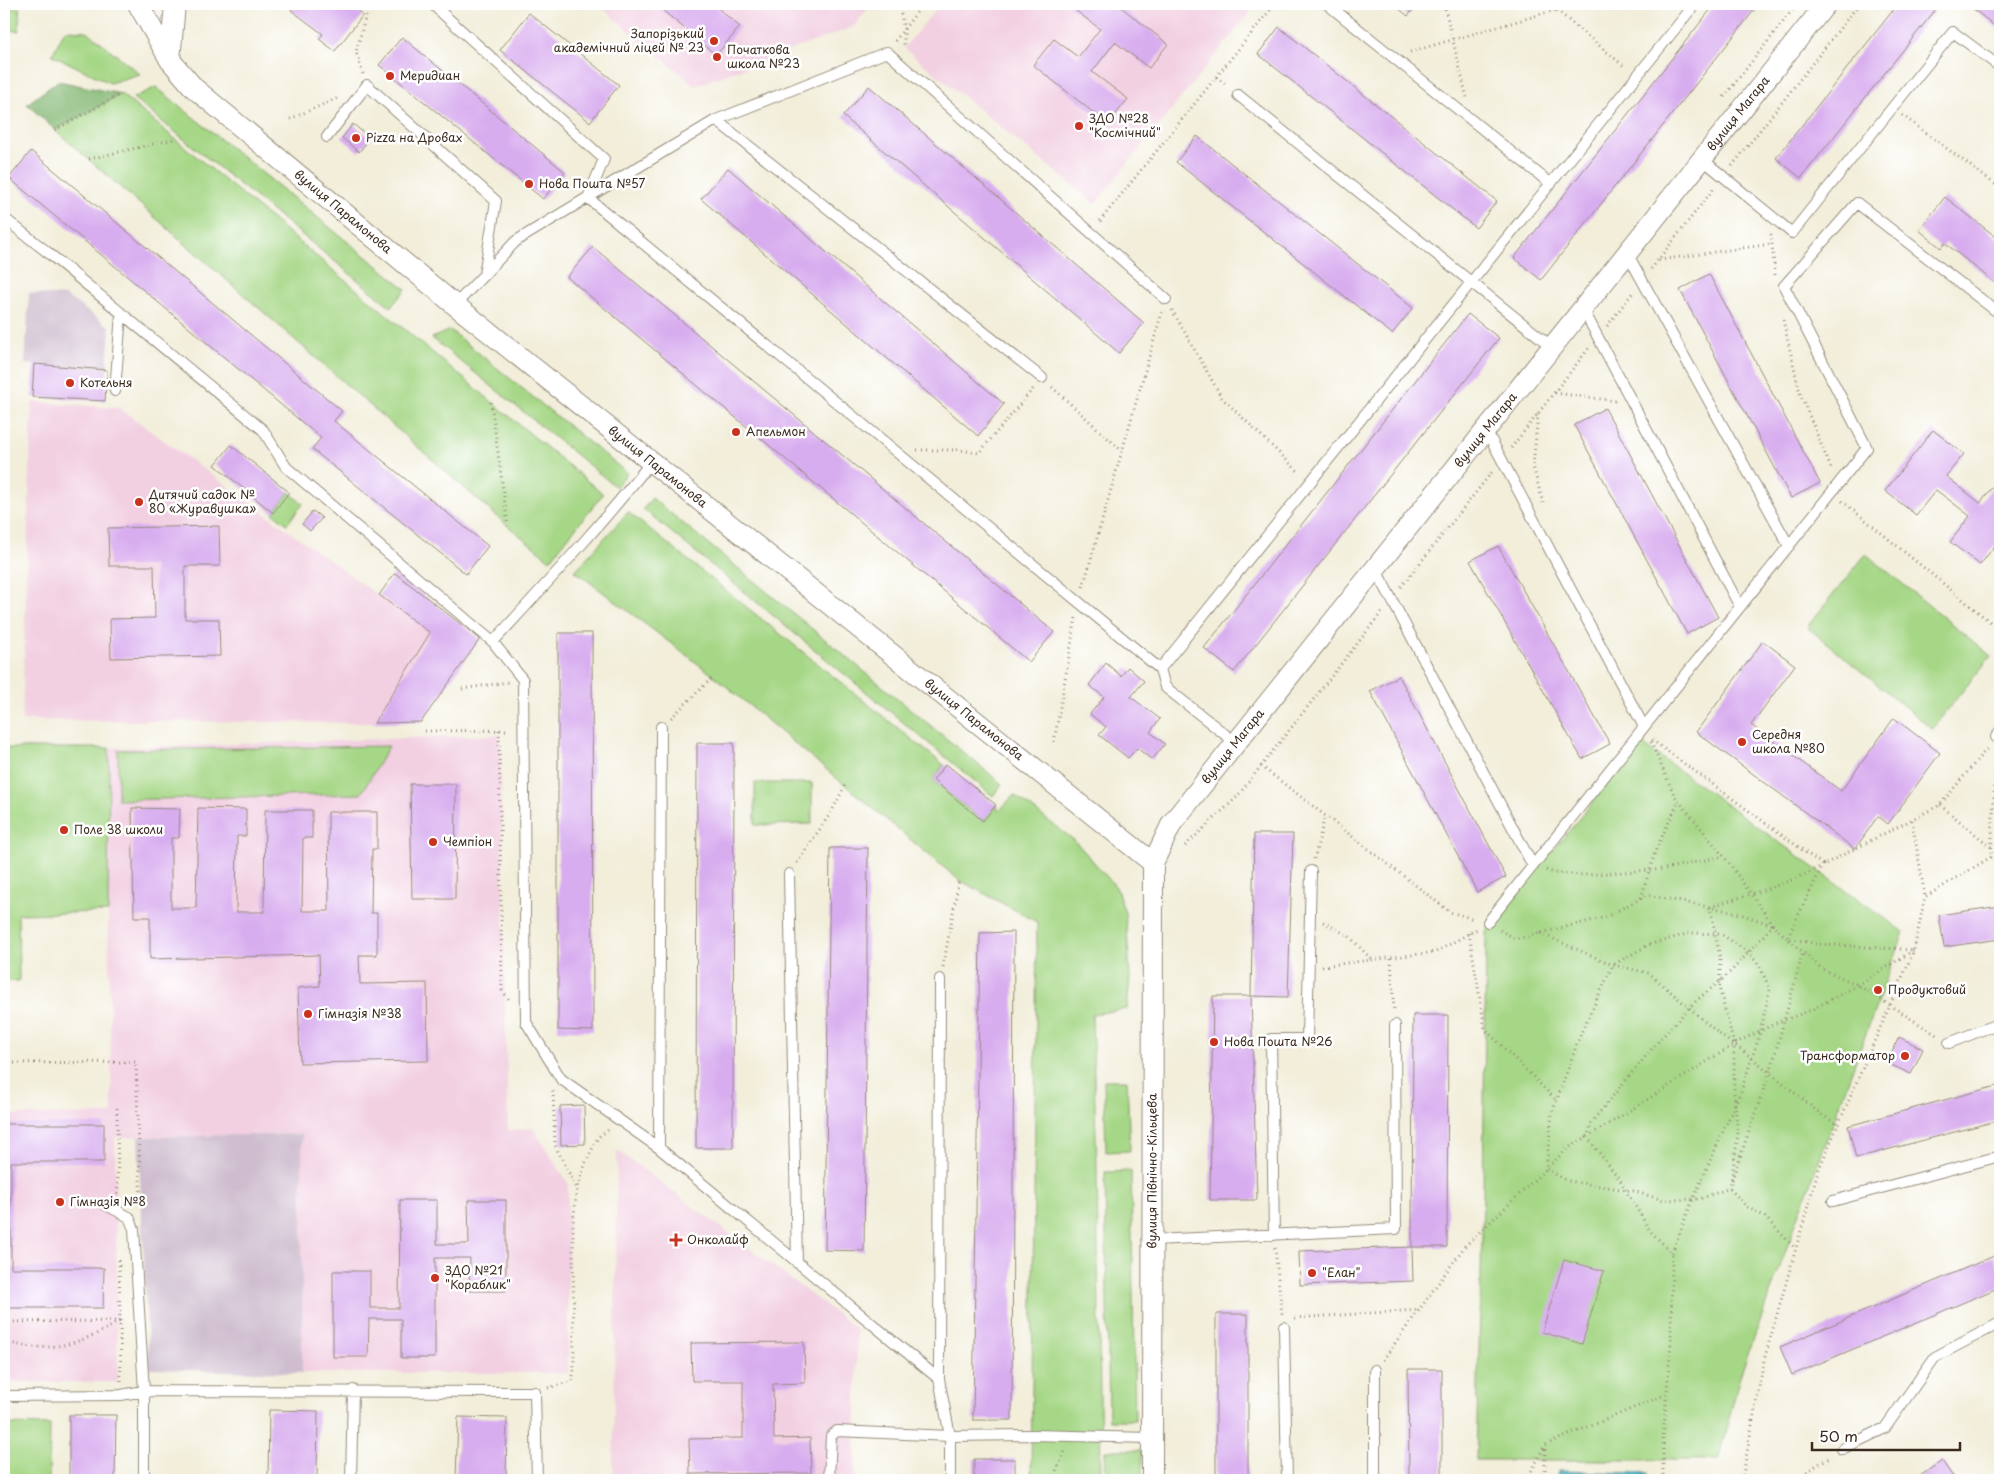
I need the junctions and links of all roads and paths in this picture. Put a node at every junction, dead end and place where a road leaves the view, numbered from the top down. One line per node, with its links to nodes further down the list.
1 (138, 4): 19 (street, вулиця Парамонова)
2 (175, 4): 19 (street)
3 (369, 4): 23 (path)
4 (432, 4): 38 (lane)
5 (899, 4): 15 (path)
6 (923, 4): 15 (path)
7 (1275, 4): 41 (path)
8 (1327, 4): 18 (lane)
9 (1444, 4): 16 (path)
10 (1549, 4): 14 (path)
11 (1695, 4): 22 (lane)
12 (1826, 4): 34 (street, вулиця Магара)
13 (1859, 4): 35 (path)
14 (1556, 10): 16 (path); 22 (path)
15 (904, 30): 17 (path); 20 (path)
16 (1453, 40): 18 (path); 29 (path)
17 (887, 52): 20 (lane); 28 (lane)
18 (1393, 57): 29 (lane)
19 (170, 60): 50 (street, вулиця Парамонова)
20 (903, 67): 41 (lane)
21 (2000, 67): 26 (lane)
22 (1636, 76): 36 (lane)
23 (367, 85): 27 (path); 31 (lane); 45 (lane)
24 (121, 94): 30 (path)
25 (1238, 95): 48 (lane)
26 (1892, 108): 37 (path); 39 (lane)
27 (290, 120)
28 (716, 120): 38 (lane); 57 (lane)
29 (1472, 120): 36 (lane)
30 (55, 130)
31 (326, 137)
32 (175, 139): 33 (path)
33 (89, 159)
34 (1702, 159): 35 (lane); 43 (street, вулиця Магара)
35 (1723, 178): 39 (lane); 44 (path)
36 (1551, 184): 48 (lane)
37 (2000, 188)
38 (588, 198): 45 (lane); 64 (lane)
39 (1770, 216): 42 (path)
40 (4, 218): 52 (lane)
41 (1091, 233): 49 (lane)
42 (1771, 244): 44 (path); 46 (path)
43 (1627, 253): 47 (lane); 51 (street, вулиця Магара)
44 (1658, 260): 47 (path)
45 (484, 275): 50 (lane)
46 (1775, 277)
47 (1643, 280): 55 (path); 72 (lane)
48 (1471, 284): 56 (lane); 68 (lane)
49 (1166, 299): 65 (path); 68 (path)
50 (455, 305): 67 (street, вулиця Парамонова)
51 (1583, 308): 55 (lane); 56 (street, вулиця Магара)
52 (121, 314): 58 (lane); 78 (lane)
53 (2000, 314): 69 (lane)
54 (1783, 318): 69 (path)
55 (1598, 337): 59 (path); 61 (lane)
56 (1552, 347): 63 (street, вулиця Магара)
57 (1042, 378): 64 (path); 65 (path)
58 (115, 391)
59 (1554, 393): 61 (path); 62 (path)
60 (491, 402): 71 (path)
61 (1633, 403): 76 (lane)
62 (1538, 413): 66 (path); 70 (path)
63 (1486, 430): 66 (lane); 73 (street, вулиця Магара)
64 (893, 450): 75 (lane)
65 (1122, 451): 75 (path)
66 (1502, 459): 74 (path); 84 (lane)
67 (651, 462): 78 (lane); 100 (street, вулиця Парамонова)
68 (1310, 482): 79 (lane)
69 (1835, 489): 72 (lane); 77 (path)
70 (1543, 504)
71 (508, 526)
72 (1789, 546): 76 (lane)
73 (1376, 568): 74 (lane); 90 (street, вулиця Магара)
74 (1392, 599): 91 (path); 102 (lane)
75 (1079, 602): 79 (lane); 89 (path)
76 (1740, 607): 84 (lane)
77 (2000, 630)
78 (493, 642): 81 (lane)
79 (1160, 669): 90 (lane)
80 (714, 676): 83 (path)
81 (523, 680): 82 (path); 86 (lane)
82 (462, 689)
83 (661, 727): 147 (lane)
84 (1644, 727): 102 (lane)
85 (498, 730): 86 (path); 87 (path); 131 (path)
86 (524, 730): 131 (lane)
87 (425, 731)
88 (1998, 734): 94 (path); 98 (path)
89 (1054, 742)
90 (1236, 743): 100 (street, вулиця Магара)
91 (1261, 766): 95 (path); 97 (path)
92 (845, 785): 105 (path)
93 (1679, 801): 99 (path); 101 (path); 103 (path)
94 (1940, 805): 96 (path); 98 (path)
95 (1325, 816): 104 (path); 112 (path)
96 (1912, 820): 101 (path); 108 (path)
97 (1184, 846)
98 (1991, 847): 108 (path)
99 (1724, 856): 103 (path); 107 (path)
100 (1153, 863): 157 (street, вулиця Північно-Кільцева)
101 (1823, 865): 107 (path); 117 (path)
102 (1534, 866): 103 (path); 112 (lane)
103 (1650, 870): 109 (path)
104 (1311, 871): 111 (lane)
105 (789, 874): 160 (lane)
106 (959, 880): 125 (path)
107 (1750, 893): 110 (path); 113 (path)
108 (1925, 897): 118 (path)
109 (1641, 898): 110 (path); 115 (path)
110 (1710, 907): 113 (path); 116 (path)
111 (1310, 914): 122 (path); 124 (lane)
112 (1488, 922): 114 (path); 115 (path)
113 (1773, 925): 117 (path); 119 (path)
114 (1470, 933): 121 (path); 142 (path)
115 (1540, 933): 123 (path)
116 (1715, 934): 119 (path); 123 (path); 126 (path)
117 (1787, 938): 118 (path); 120 (path)
118 (1914, 950): 127 (path); 128 (path)
119 (1748, 952): 126 (path); 134 (path)
120 (1803, 952): 127 (path); 130 (path)
121 (1391, 958): 122 (path); 133 (path)
122 (1371, 960): 124 (path)
123 (1613, 965): 129 (path); 142 (path)
124 (1309, 968): 156 (lane)
125 (940, 980): 169 (lane)
126 (1720, 981): 129 (path); 136 (path)
127 (1858, 985): 128 (path); 130 (path)
128 (1890, 1006): 135 (path); 145 (path)
129 (1689, 1008): 136 (path); 146 (path)
130 (1783, 1020): 134 (path); 140 (path)
131 (526, 1022): 144 (lane)
132 (2000, 1023): 135 (lane)
133 (1395, 1025): 156 (lane)
134 (1760, 1031): 136 (path); 137 (path)
135 (1950, 1043)
136 (1734, 1044): 137 (path); 143 (path); 146 (path)
137 (1752, 1058): 140 (path); 143 (path)
138 (116, 1062): 139 (path)
139 (4, 1063)
140 (1769, 1073): 145 (path); 150 (path)
141 (553, 1090): 151 (path)
142 (1557, 1101): 149 (path)
143 (1735, 1105): 150 (path); 153 (path)
144 (621, 1121): 147 (lane); 151 (path)
145 (1839, 1125): 158 (path)
146 (1587, 1137): 149 (path); 152 (path)
147 (659, 1148): 160 (lane)
148 (2000, 1156): 154 (lane)
149 (1546, 1169): 152 (path); 161 (path)
150 (1730, 1188): 153 (path); 158 (path)
151 (577, 1190): 172 (path)
152 (1626, 1190): 153 (path); 159 (path)
153 (1693, 1199): 159 (path)
154 (1833, 1201)
155 (104, 1204): 162 (lane)
156 (1274, 1235): 157 (lane); 165 (path)
157 (1153, 1240): 177 (street, вулиця Північно-Кільцева)
158 (1796, 1249): 194 (path)
159 (1672, 1253): 173 (path)
160 (797, 1263): 169 (lane)
161 (1419, 1310): 165 (path); 168 (path)
162 (141, 1320): 163 (path); 171 (lane)
163 (120, 1321): 164 (path); 167 (path)
164 (4, 1322)
165 (1284, 1323): 189 (lane)
166 (2000, 1323): 179 (lane)
167 (4, 1340)
168 (1375, 1370): 190 (lane)
169 (939, 1379): 176 (lane)
170 (353, 1390): 171 (lane); 172 (lane); 182 (lane)
171 (144, 1391): 174 (lane); 181 (lane)
172 (535, 1392): 183 (lane)
173 (1667, 1394): 178 (path); 193 (path)
174 (4, 1396)
175 (1072, 1435): 176 (lane); 177 (lane); 187 (path)
176 (950, 1436): 184 (lane); 185 (lane)
177 (1151, 1438): 188 (street, вулиця Північно-Кільцева)
178 (1545, 1445): 191 (path); 192 (path)
179 (1842, 1449): 195 (path)
180 (1031, 1472): 186 (path)
181 (144, 1480)
182 (351, 1480)
183 (537, 1480)
184 (829, 1480)
185 (950, 1480)
186 (1041, 1480)
187 (1052, 1480)
188 (1152, 1480)
189 (1286, 1480)
190 (1375, 1480)
191 (1527, 1480)
192 (1545, 1480)
193 (1664, 1480)
194 (1742, 1480)
195 (1794, 1480)

